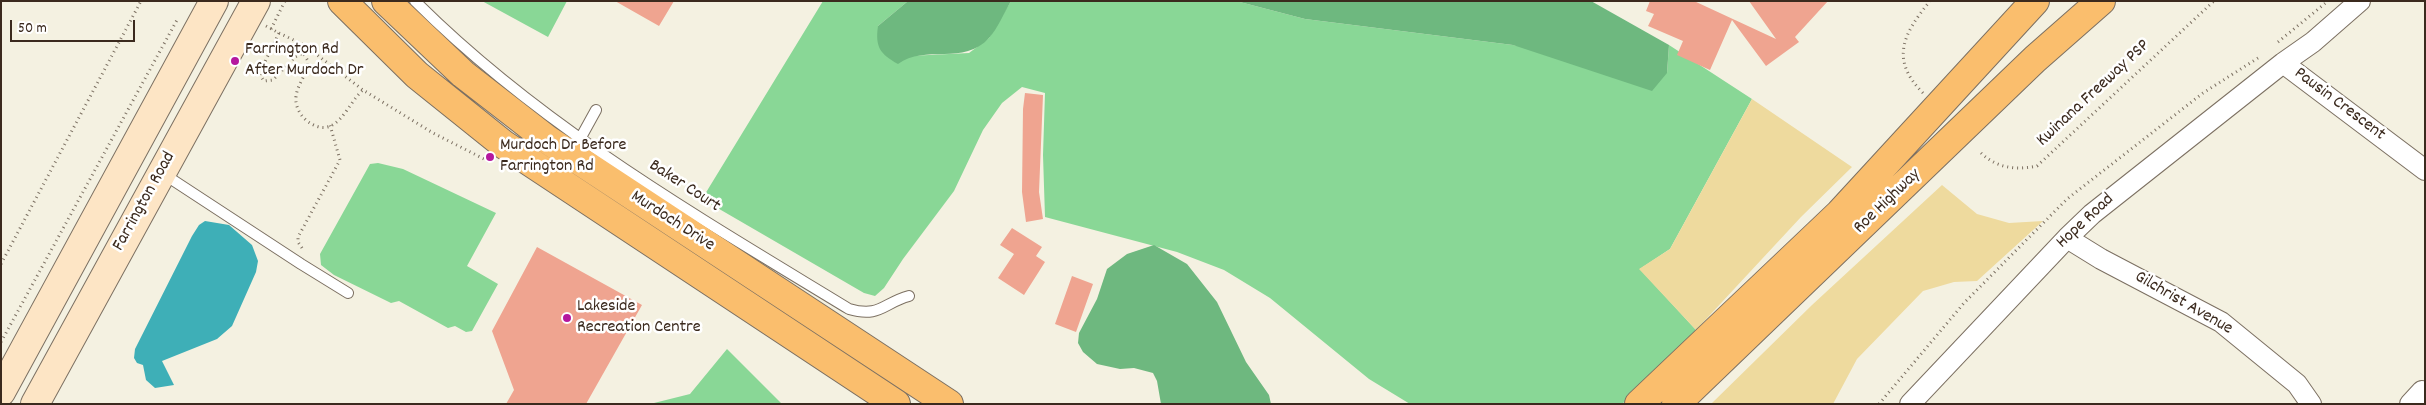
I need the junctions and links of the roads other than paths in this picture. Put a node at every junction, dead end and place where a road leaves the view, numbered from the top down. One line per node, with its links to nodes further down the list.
1 (214, 1): 15 (main road, Farrington Road)
2 (342, 1): 27 (main road, Murdoch Drive)
3 (386, 1): 28 (main road, Murdoch Drive)
4 (415, 1): 14 (lane, Baker Court)
5 (2035, 1): 19 (main road, Roe Highway)
6 (2078, 1): 19 (main road)
7 (2101, 1): 16 (main road, Roe Highway)
8 (2123, 1): 16 (main road)
9 (2360, 1): 12 (street, Pausin Crescent)
10 (258, 16): 11 (main road, Farrington Road)
11 (226, 55): 15 (main road); 18 (main road, Farrington Road)
12 (2284, 63): 17 (street, Pausin Crescent); 21 (street, Hope Road)
13 (596, 110): 14 (lane)
14 (580, 139): 23 (lane, Baker Court)
15 (135, 150): 24 (main road, Farrington Road)
16 (1935, 157): 30 (main road, Roe Highway)
17 (2425, 170)
18 (161, 172): 20 (main road, Farrington Road); 22 (lane)
19 (1840, 212): 29 (main road, Roe Highway)
20 (130, 230): 25 (main road, Farrington Road); 26 (main road)
21 (2067, 238): 31 (street, Hope Road); 32 (street, Gilchrist Avenue)
22 (348, 293)
23 (909, 296)
24 (1, 392)
25 (35, 404)
26 (55, 404)
27 (896, 404)
28 (949, 404)
29 (1639, 404)
30 (1676, 404)
31 (1910, 404)
32 (2311, 404)

